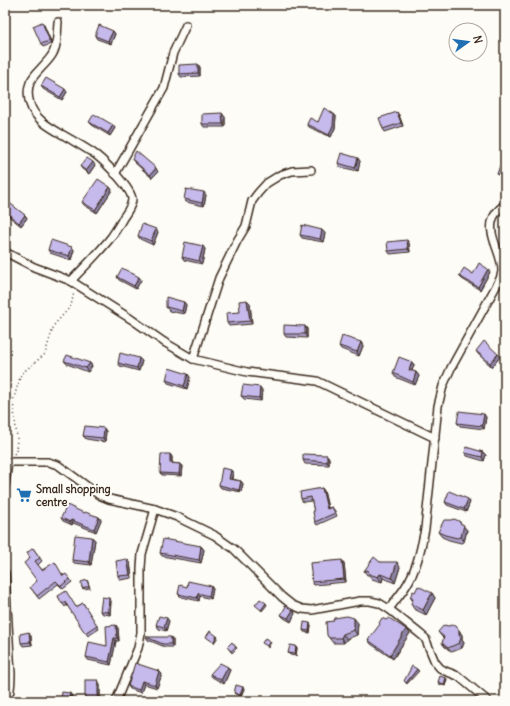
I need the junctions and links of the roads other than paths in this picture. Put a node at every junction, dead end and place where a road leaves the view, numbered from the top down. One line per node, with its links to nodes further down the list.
1 (58, 22): 4 (street)
2 (186, 25): 4 (street)
3 (312, 170): 8 (street)
4 (115, 174): 7 (street)
5 (505, 204): 9 (street)
6 (5, 252): 7 (street)
7 (74, 282): 8 (street)
8 (193, 359): 9 (street)
9 (435, 438): 14 (street)
10 (7, 462): 11 (street); 12 (street)
11 (5, 486)
12 (155, 509): 14 (street); 16 (street)
13 (5, 573): 15 (street)
14 (388, 608): 17 (street)
15 (7, 701)
16 (116, 701)
17 (488, 701)

